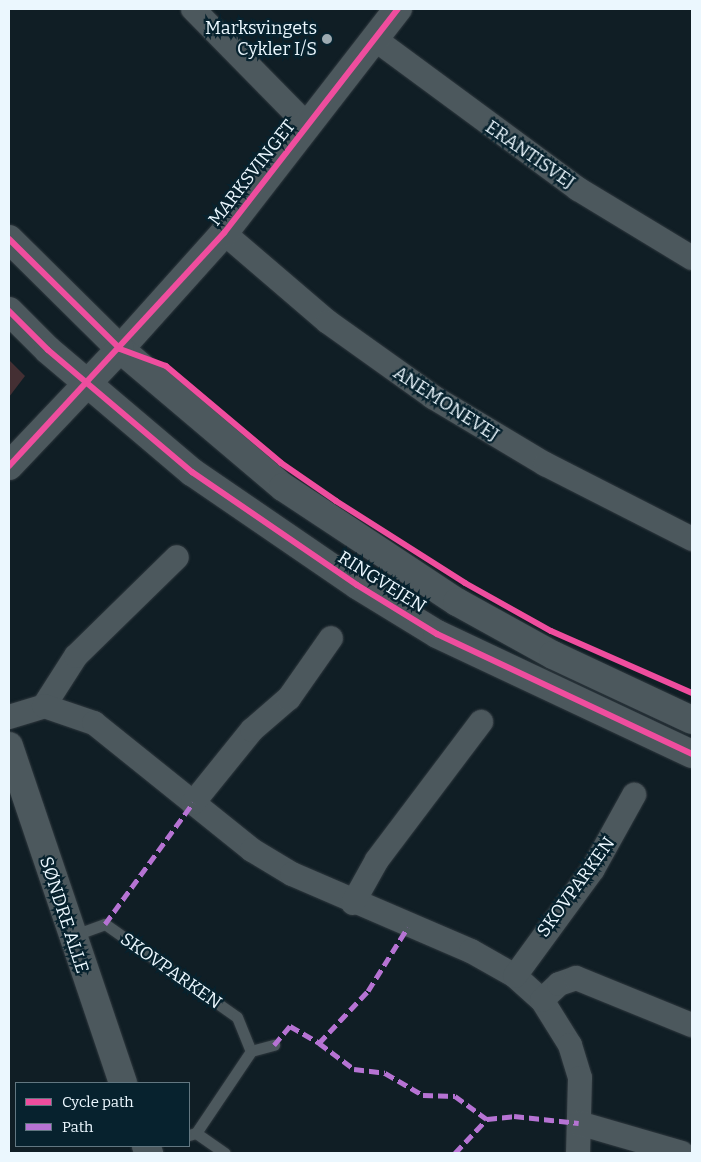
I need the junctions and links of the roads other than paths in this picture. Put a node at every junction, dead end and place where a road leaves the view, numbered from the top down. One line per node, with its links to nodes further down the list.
1 (193, 9): 4 (street)
2 (398, 9): 3 (main road, MARKSVINGET)
3 (376, 40): 4 (main road, MARKSVINGET); 7 (street, ERANTISVEJ)
4 (308, 126): 5 (main road, MARKSVINGET)
5 (224, 234): 9 (main road, MARKSVINGET); 12 (street, ANEMONEVEJ)
6 (9, 239): 9 (main road, RINGVEJEN)
7 (692, 258)
8 (9, 311): 10 (main road, RINGVEJEN)
9 (120, 349): 10 (main road, MARKSVINGET); 17 (main road, RINGVEJEN)
10 (88, 384): 11 (main road, MARKSVINGET); 20 (main road, RINGVEJEN)
11 (9, 466)
12 (692, 539)
13 (177, 557): 15 (street)
14 (332, 638): 22 (street)
15 (44, 706): 16 (street); 22 (street)
16 (9, 717)
17 (692, 720)
18 (481, 722): 23 (street)
19 (9, 746): 24 (main road, SØNDRE ALLE)
20 (692, 754)
21 (634, 795): 25 (street, SKOVPARKEN)
22 (193, 803): 23 (street)
23 (353, 903): 25 (street)
24 (70, 937): 29 (lane, SKOVPARKEN); 30 (main road, SØNDRE ALLE)
25 (514, 976): 26 (street)
26 (542, 1000): 27 (street); 31 (street)
27 (692, 1025)
28 (274, 1045): 29 (lane)
29 (251, 1051): 32 (lane)
30 (123, 1082)
31 (579, 1123): 34 (street); 35 (street)
32 (192, 1134): 33 (lane)
33 (225, 1153)
34 (578, 1153)
35 (682, 1153)

